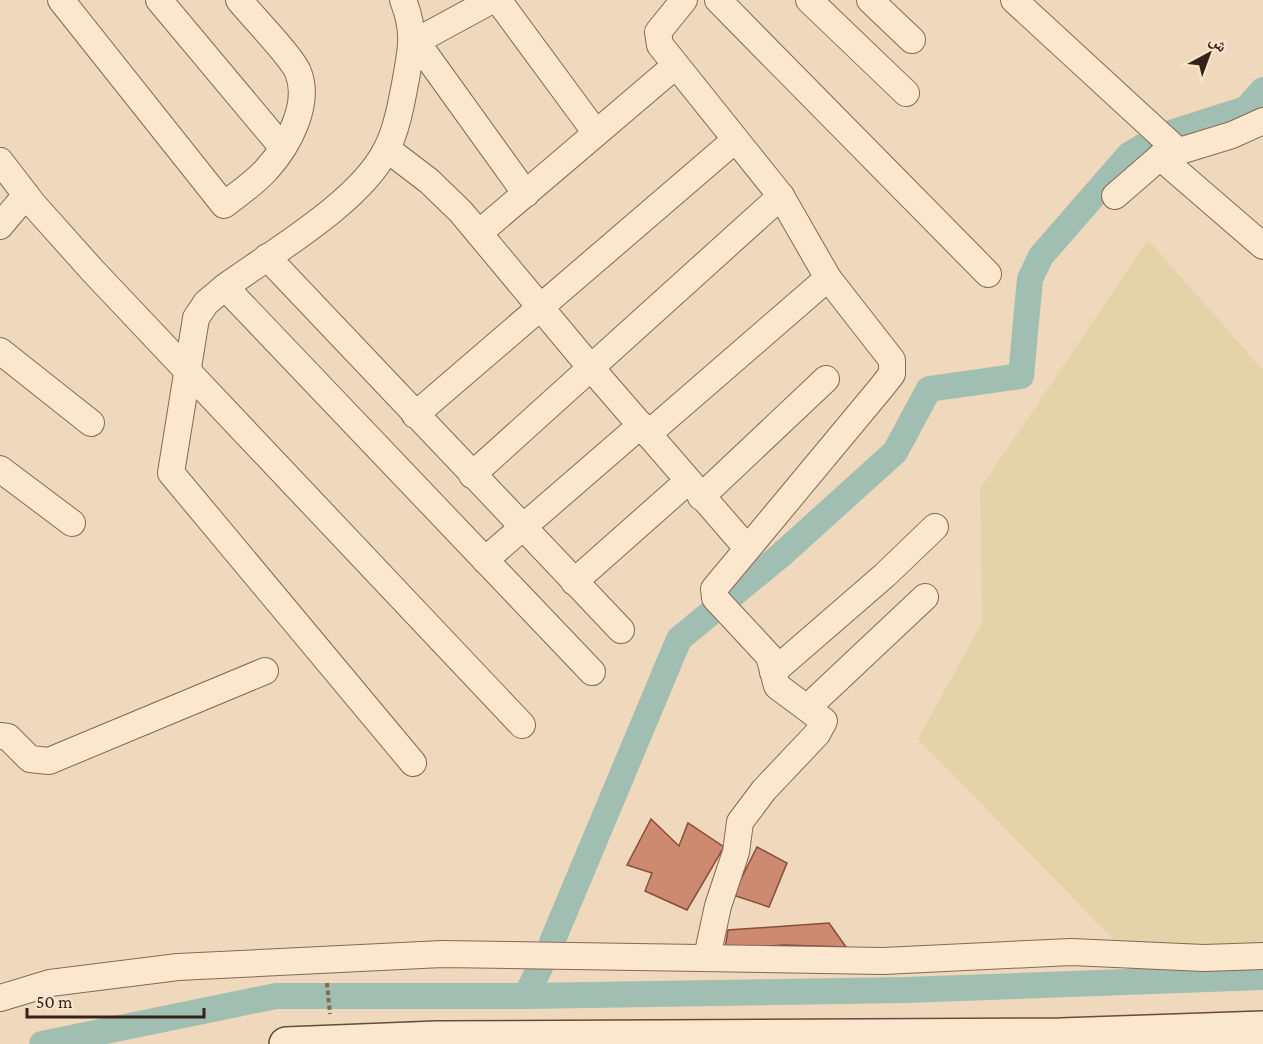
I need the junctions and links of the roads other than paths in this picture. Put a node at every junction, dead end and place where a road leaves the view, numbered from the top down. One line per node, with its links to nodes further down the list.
1 (61, 0): 18 (street)
2 (159, 0): 18 (street)
3 (239, 0): 18 (street)
4 (403, 0): 12 (street)
5 (684, 0): 13 (street)
6 (718, 0): 30 (street)
7 (809, 0): 14 (street)
8 (870, 0): 11 (street)
9 (1014, 0): 20 (street)
10 (484, 2): 12 (street); 16 (street)
11 (912, 40)
12 (413, 42): 19 (street); 22 (street)
13 (675, 66): 16 (street); 17 (street)
14 (906, 93)
15 (1263, 120): 20 (street)
16 (596, 133): 22 (street)
17 (735, 140): 24 (street); 33 (street)
18 (282, 147)
19 (387, 148): 27 (street); 29 (street)
20 (1168, 153): 25 (street); 28 (street)
21 (0, 161): 23 (street)
22 (525, 194): 27 (street)
23 (26, 195): 26 (street); 35 (street)
24 (781, 196): 31 (street); 36 (street)
25 (1115, 196)
26 (0, 226)
27 (479, 233): 33 (street)
28 (1263, 246)
29 (267, 256): 32 (street); 38 (street)
30 (988, 274)
31 (828, 278): 40 (street); 47 (street)
32 (225, 288): 35 (street); 48 (street)
33 (540, 307): 36 (street); 38 (street)
34 (0, 351): 39 (street)
35 (187, 368): 56 (street); 58 (street)
36 (591, 368): 40 (street); 42 (street)
37 (826, 379): 43 (street)
38 (415, 415): 42 (street)
39 (91, 423)
40 (644, 430): 43 (street); 46 (street)
41 (0, 469): 44 (street)
42 (472, 475): 46 (street)
43 (694, 489): 47 (street); 49 (street)
44 (72, 523)
45 (935, 527): 54 (street)
46 (521, 528): 48 (street); 49 (street)
47 (747, 548): 54 (street)
48 (485, 560): 53 (street)
49 (574, 582): 51 (street)
50 (925, 597): 55 (street)
51 (621, 630)
52 (264, 671): 57 (street)
53 (592, 672)
54 (773, 672): 55 (street)
55 (807, 708): 60 (street)
56 (522, 725)
57 (0, 736)
58 (413, 763)
59 (1263, 956): 60 (street)
60 (707, 957): 61 (street)
61 (0, 998)
62 (1263, 1028): 63 (main road)
63 (286, 1044)

